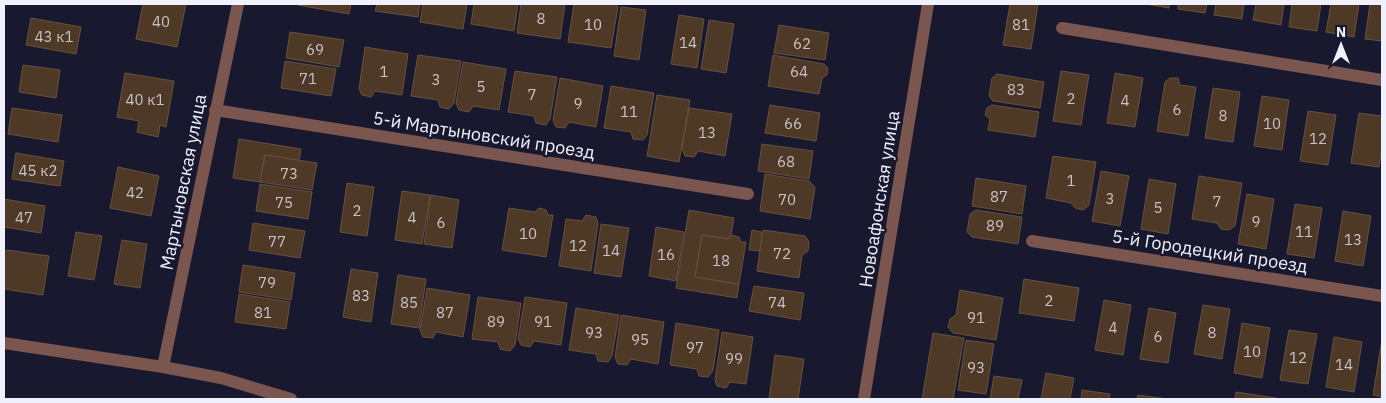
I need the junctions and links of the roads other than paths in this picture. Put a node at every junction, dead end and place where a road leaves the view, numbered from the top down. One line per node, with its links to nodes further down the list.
1 (238, 4): 5 (street, Мартыновская улица)
2 (928, 4): 12 (street, Новоафонская улица)
3 (1062, 28): 4 (street)
4 (1382, 80)
5 (215, 110): 6 (street, 5-й Мартыновский проезд); 10 (street, Мартыновская улица)
6 (748, 194)
7 (1032, 241): 8 (street, 5-й Городецкий проезд)
8 (1382, 296)
9 (4, 344): 10 (street)
10 (163, 367): 11 (street)
11 (291, 399)
12 (864, 399)

